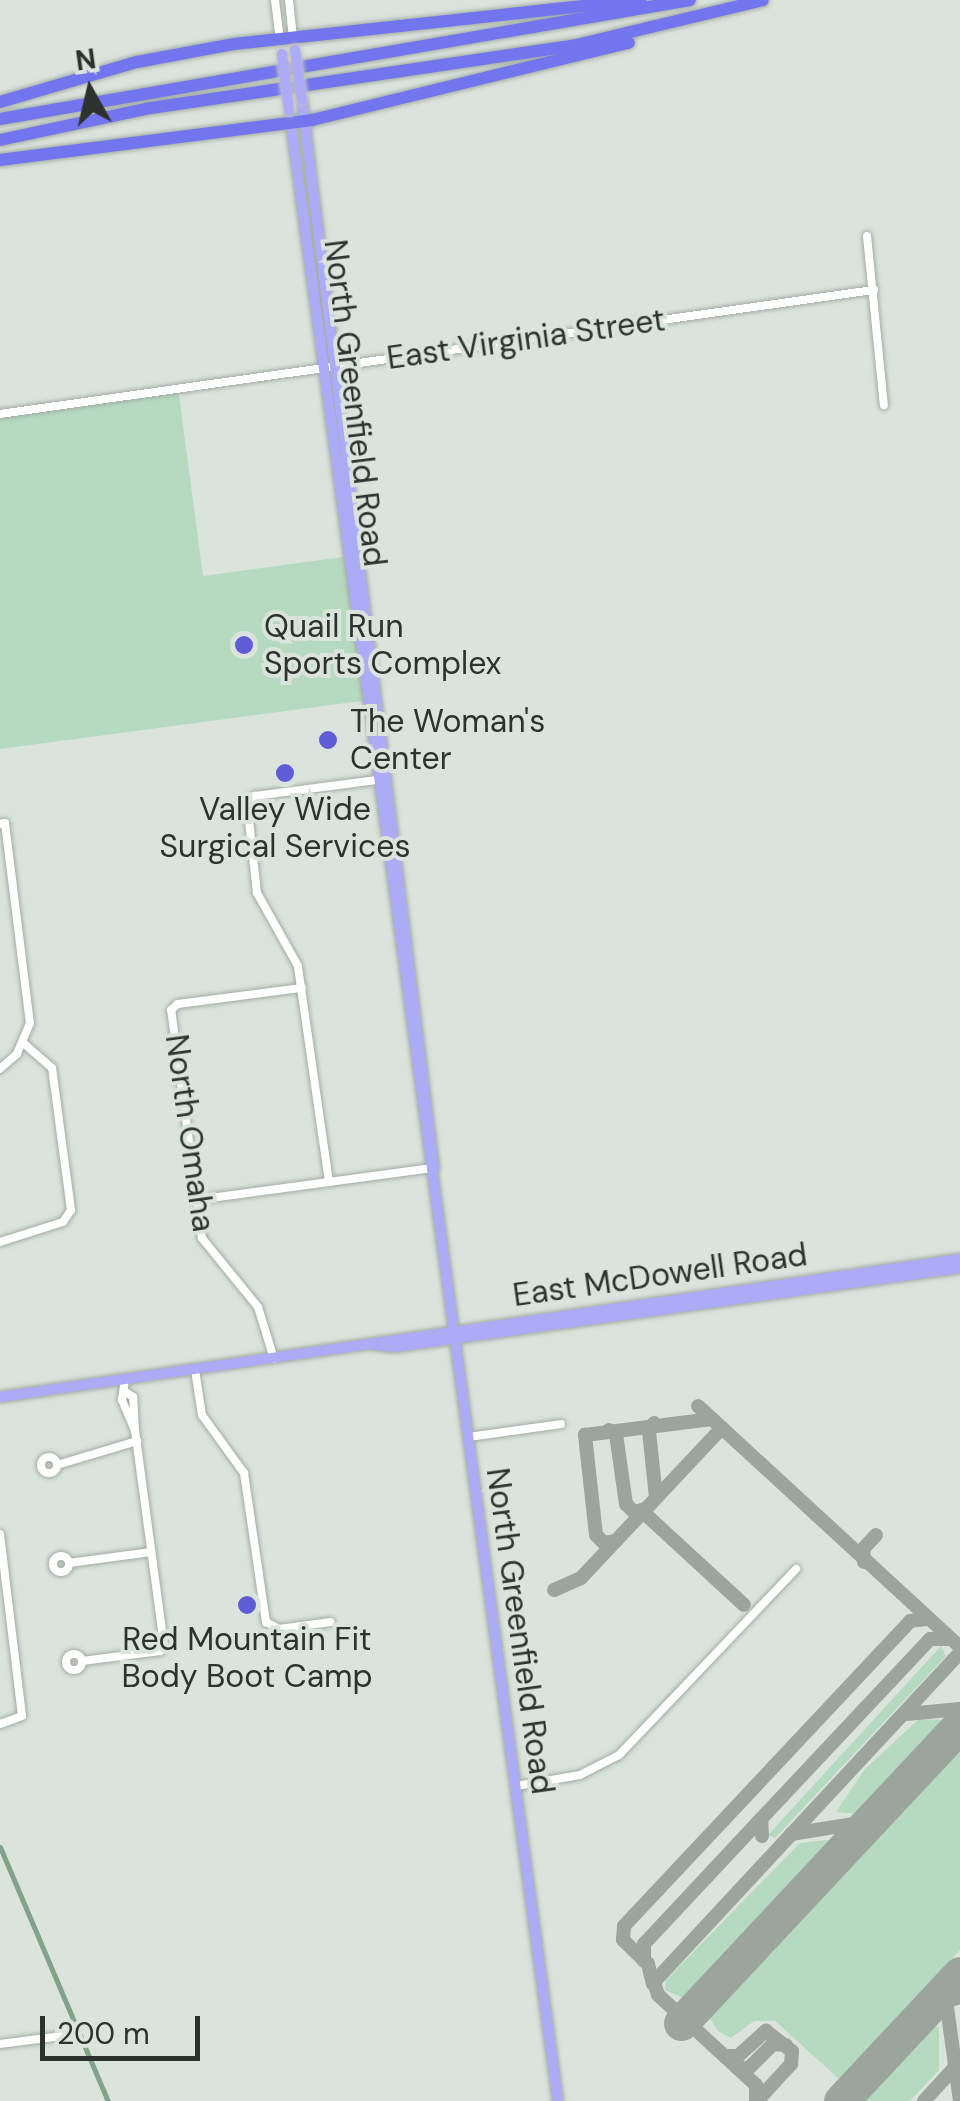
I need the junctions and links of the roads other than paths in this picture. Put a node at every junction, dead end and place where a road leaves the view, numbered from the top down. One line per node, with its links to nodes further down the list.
1 (275, 0): 7 (street, North Greenfield Road)
2 (289, 0): 7 (street, North Greenfield Road)
3 (641, 0): 7 (highway)
4 (690, 0): 10 (highway)
5 (763, 0): 6 (highway)
6 (706, 17): 9 (highway); 11 (highway)
7 (287, 44): 8 (highway); 9 (main road, North Greenfield Road, bridge)
8 (0, 102)
9 (297, 116): 12 (highway); 15 (main road, North Greenfield Road)
10 (0, 120)
11 (0, 140)
12 (0, 160)
13 (867, 236): 14 (street)
14 (874, 290): 15 (street, East Virginia Street); 16 (street)
15 (329, 367): 17 (street, East Virginia Street); 18 (main road, North Greenfield Road)
16 (884, 405)
17 (0, 414)
18 (384, 779): 20 (main road, North Greenfield Road); 21 (main road, North Greenfield Road); 22 (street)
19 (2, 823): 23 (street)
20 (398, 928): 21 (main road); 25 (main road, North Greenfield Road)
21 (413, 978): 25 (main road, North Greenfield Road)
22 (302, 988): 26 (street); 27 (street, North Omaha)
23 (24, 1044): 24 (street); 28 (street)
24 (0, 1070)
25 (434, 1168): 26 (street); 32 (main road, North Greenfield Road)
26 (330, 1182): 27 (street)
27 (196, 1200): 33 (street, North Omaha)
28 (0, 1242)
29 (960, 1258): 31 (main road, East McDowell Road)
30 (960, 1268): 31 (main road, East McDowell Road)
31 (697, 1300): 32 (main road, East McDowell Road)
32 (455, 1334): 33 (main road, East McDowell Road); 39 (main road, North Greenfield Road)
33 (274, 1359): 34 (main road, East McDowell Road)
34 (195, 1370): 35 (main road, East McDowell Road); 45 (street)
35 (126, 1380): 36 (main road, East McDowell Road); 38 (street)
36 (0, 1397)
37 (560, 1424): 39 (street)
38 (136, 1436): 40 (street); 42 (street)
39 (469, 1437): 48 (main road, North Greenfield Road)
40 (57, 1465)
41 (0, 1534): 47 (street)
42 (152, 1552): 43 (street); 46 (street)
43 (69, 1564)
44 (796, 1569): 48 (street)
45 (331, 1622)
46 (82, 1661)
47 (0, 1724)
48 (516, 1786): 51 (main road, North Greenfield Road)
49 (70, 2034): 50 (street)
50 (0, 2044)
51 (558, 2101)

